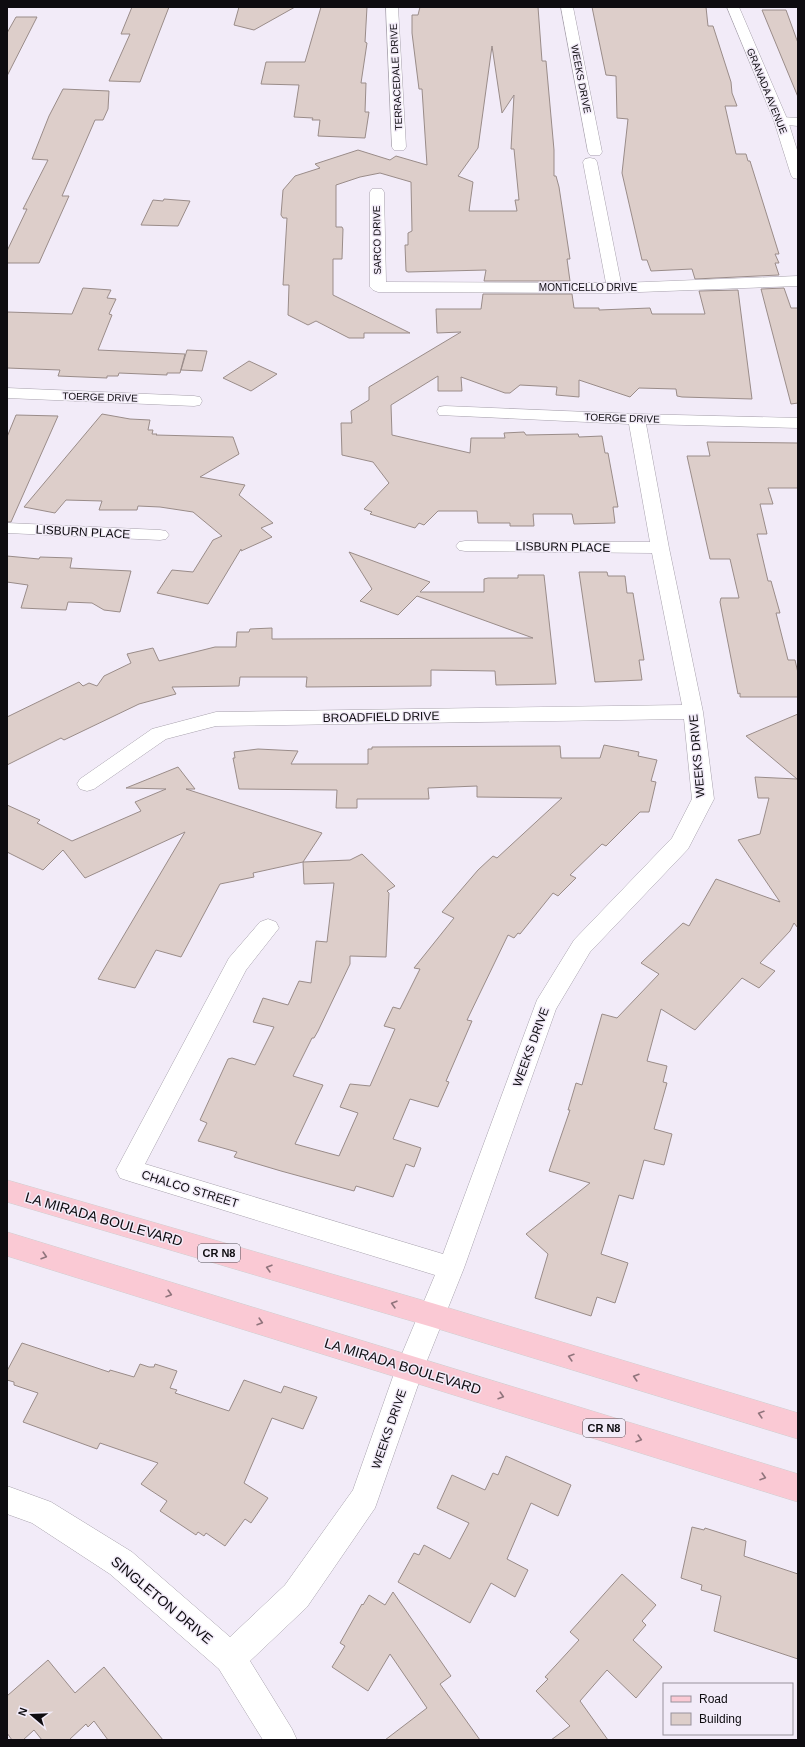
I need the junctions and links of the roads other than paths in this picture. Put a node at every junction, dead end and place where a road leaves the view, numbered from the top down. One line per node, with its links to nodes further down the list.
1 (392, 7): 6 (street, TERRACEDALE DRIVE)
2 (567, 7): 11 (street, WEEKS DRIVE)
3 (733, 7): 4 (street, GRANADA AVENUE)
4 (781, 122): 5 (street); 7 (street, GRANADA AVENUE)
5 (798, 122)
6 (399, 147)
7 (798, 175)
8 (377, 192): 10 (street, SARCO DRIVE)
9 (798, 281): 11 (street, MONTICELLO DRIVE)
10 (378, 287): 11 (street, MONTICELLO DRIVE)
11 (614, 288)
12 (7, 393): 13 (street, TOERGE DRIVE)
13 (194, 401)
14 (445, 411): 15 (street, TOERGE DRIVE)
15 (637, 419): 16 (street, TOERGE DRIVE); 20 (street, WEEKS DRIVE)
16 (798, 423)
17 (7, 528): 18 (street, LISBURN PLACE)
18 (160, 535)
19 (465, 546): 20 (street, LISBURN PLACE)
20 (660, 548): 21 (street, WEEKS DRIVE)
21 (694, 712): 22 (street, BROADFIELD DRIVE); 26 (street, WEEKS DRIVE)
22 (87, 784)
23 (268, 928): 26 (street, CHALCO STREET)
24 (7, 1191): 27 (main road, LA MIRADA BOULEVARD / CR N8, one-way to 24)
25 (7, 1244): 28 (main road, LA MIRADA BOULEVARD / CR N8, one-way to 28)
26 (451, 1268): 27 (street, WEEKS DRIVE)
27 (432, 1315): 28 (street, WEEKS DRIVE); 29 (main road, LA MIRADA BOULEVARD / CR N8, one-way to 27)
28 (410, 1368): 30 (main road, LA MIRADA BOULEVARD / CR N8, one-way to 30); 32 (street, WEEKS DRIVE)
29 (798, 1426)
30 (798, 1488)
31 (7, 1500): 32 (street, SINGLETON DRIVE)
32 (230, 1658): 33 (street, SINGLETON DRIVE)
33 (281, 1740)

